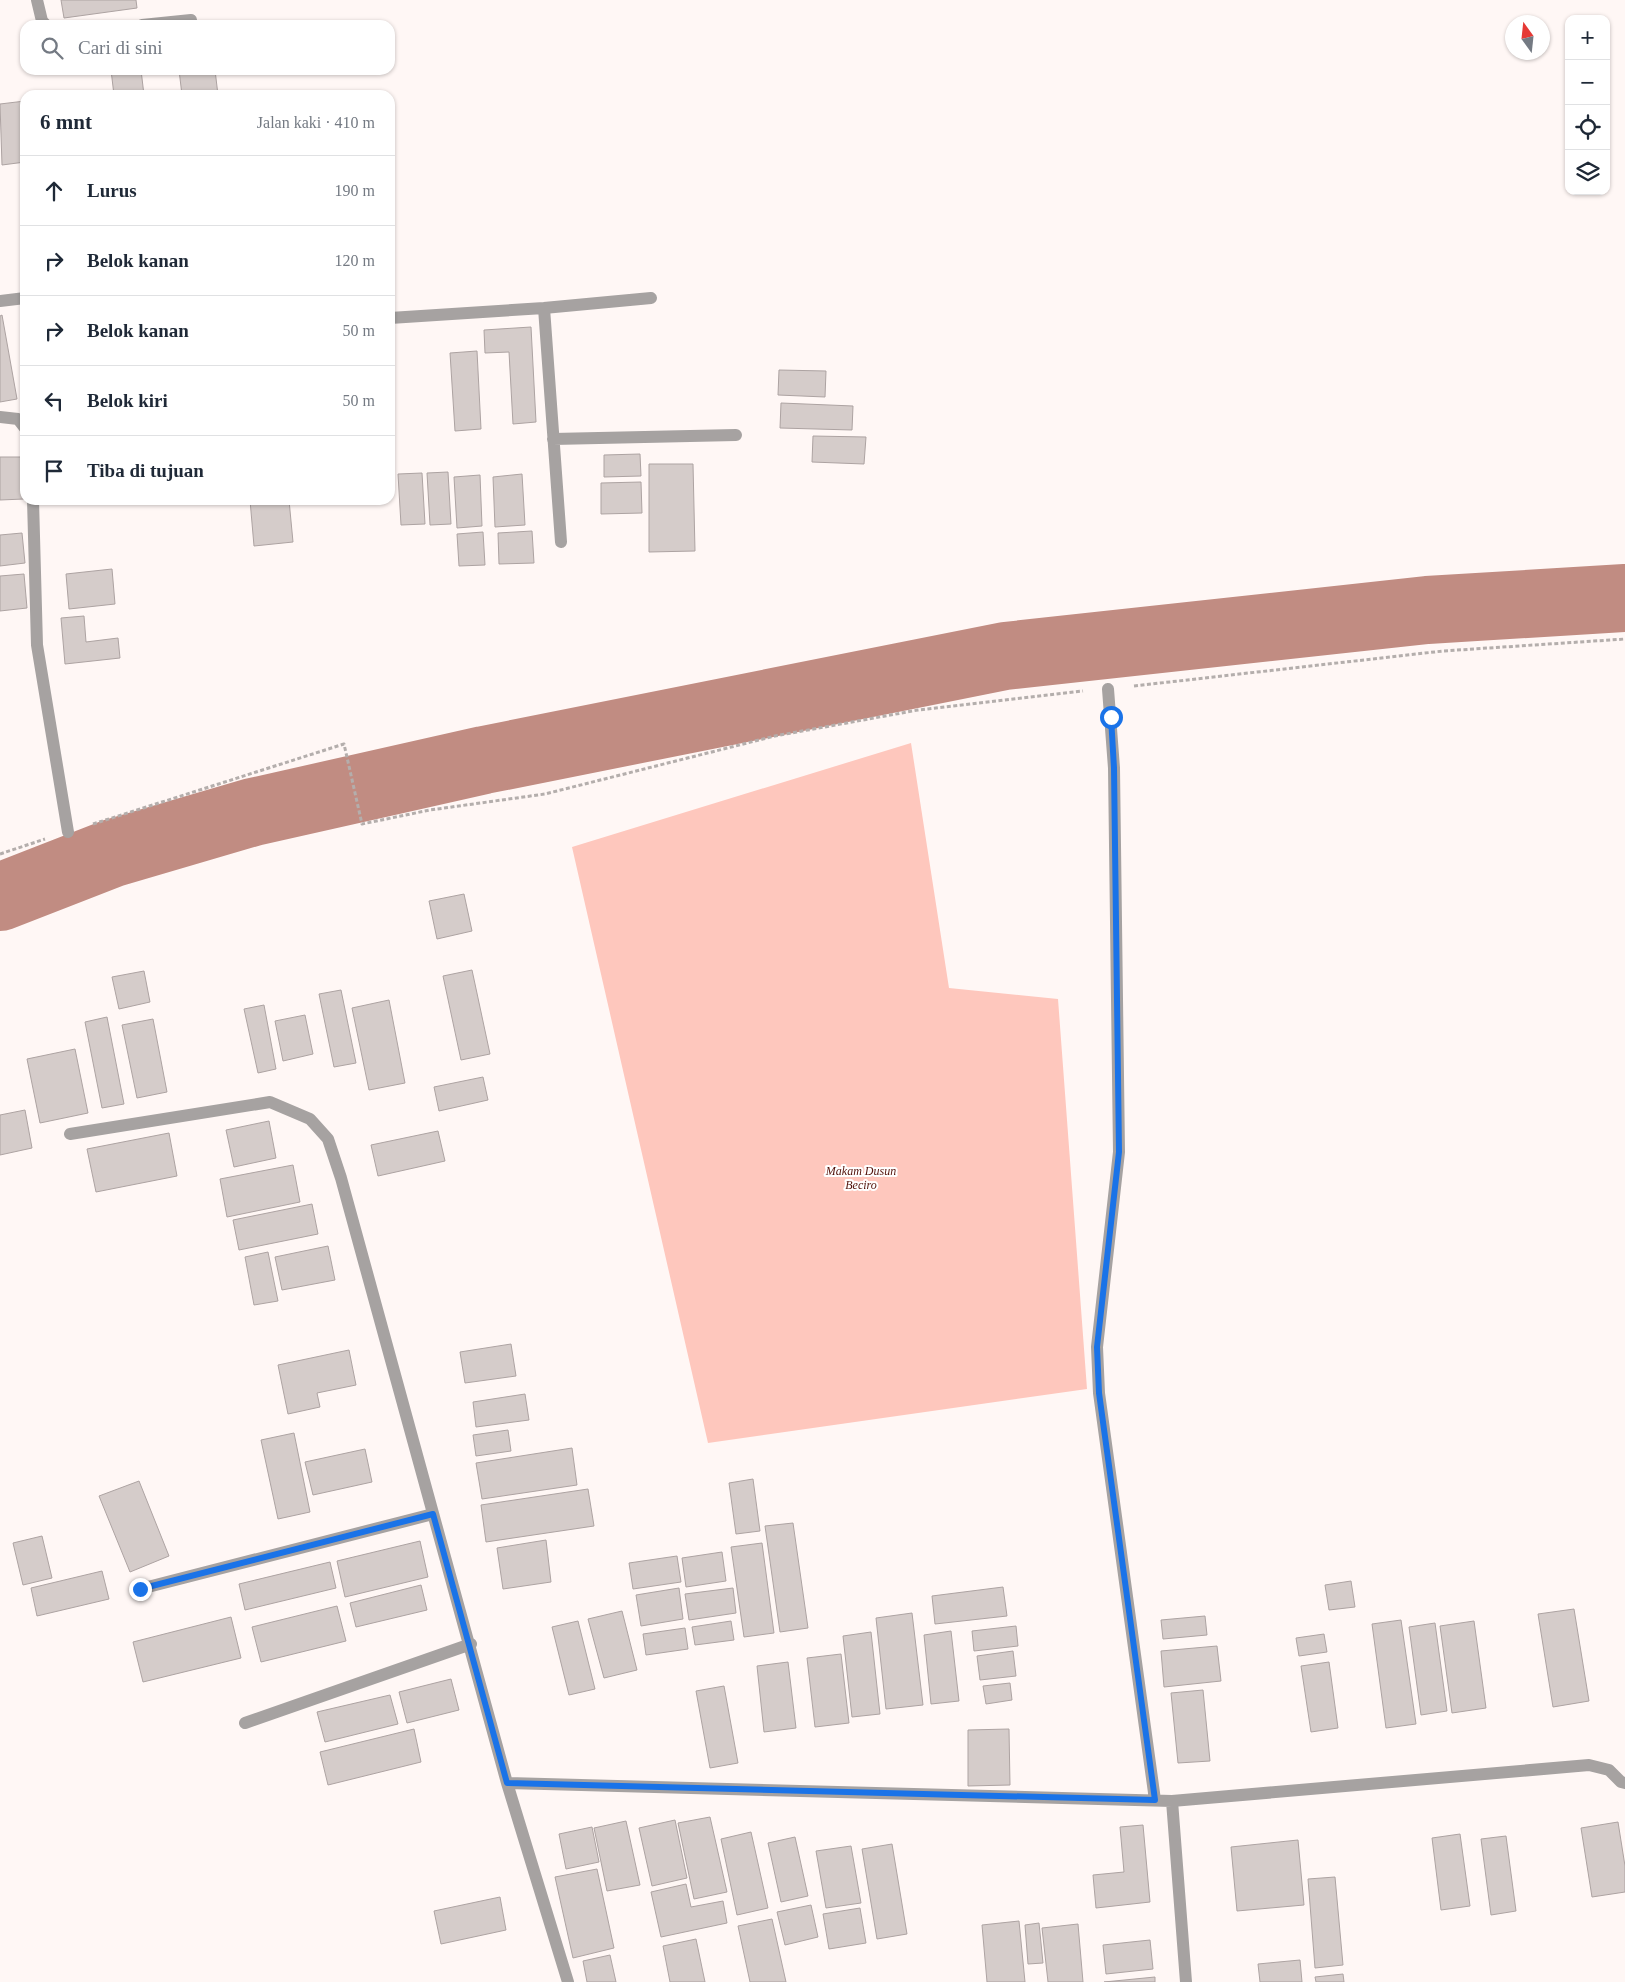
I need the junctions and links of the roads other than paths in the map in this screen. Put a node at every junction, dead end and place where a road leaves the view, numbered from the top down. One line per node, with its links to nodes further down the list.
1 (37, 0): 2 (street)
2 (42, 20)
3 (651, 298): 6 (street)
4 (20, 299): 5 (street)
5 (0, 302)
6 (544, 308): 7 (street); 11 (street)
7 (395, 318)
8 (0, 417): 9 (street)
9 (20, 422)
10 (736, 435): 11 (street)
11 (553, 439): 13 (street)
12 (34, 505): 15 (street)
13 (561, 542)
14 (1108, 689): 23 (street)
15 (68, 832)
16 (70, 1134): 17 (street)
17 (433, 1514): 18 (street); 19 (street)
18 (140, 1589)
19 (471, 1644): 20 (street); 21 (street)
20 (245, 1723)
21 (507, 1783): 23 (street); 25 (street)
22 (1625, 1783): 24 (street)
23 (1155, 1800): 24 (street)
24 (1172, 1801): 26 (street)
25 (568, 1982)
26 (1186, 1982)

